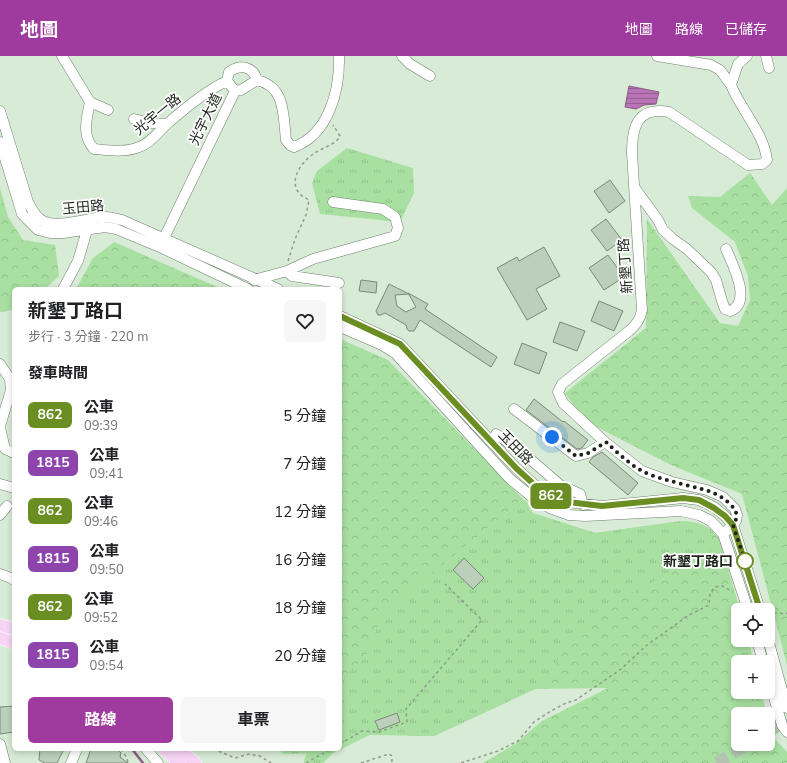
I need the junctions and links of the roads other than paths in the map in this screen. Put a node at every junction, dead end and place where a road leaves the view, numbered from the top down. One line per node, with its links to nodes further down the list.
1 (62, 56): 15 (street)
2 (339, 56): 12 (street)
3 (402, 56): 10 (street)
4 (657, 56): 9 (street)
5 (747, 56): 7 (street)
6 (766, 56): 8 (street)
7 (738, 64): 9 (street); 13 (street)
8 (769, 68)
9 (720, 70): 13 (street)
10 (430, 76)
11 (226, 80): 12 (street); 14 (street); 19 (street, 光宇一路)
12 (257, 80): 14 (street, 光宇大道)
13 (731, 85): 21 (street, 新墾丁路)
14 (235, 91): 24 (street, 光宇大道)
15 (90, 102): 16 (street); 19 (street, 光宇一路)
16 (108, 110)
17 (0, 112): 23 (street, 玉田路)
18 (134, 119): 19 (street)
19 (167, 124)
20 (0, 142): 23 (street, 玉田路)
21 (634, 187): 25 (street); 39 (street, 新墾丁路)
22 (333, 202): 26 (street)
23 (86, 225): 24 (street, 玉田路); 29 (street)
24 (163, 243): 27 (street, 玉田路); 30 (street, 玉田路)
25 (726, 249)
26 (287, 271): 27 (street); 28 (street)
27 (255, 279): 31 (street); 32 (street, 玉田路)
28 (339, 283)
29 (64, 287)
30 (245, 287)
31 (250, 287)
32 (273, 287)
33 (342, 317): 43 (street, 玉田路)
34 (342, 329): 47 (street, 玉田路)
35 (0, 364): 37 (street)
36 (514, 409): 39 (street)
37 (0, 427): 40 (street)
38 (496, 434): 43 (street)
39 (606, 442): 46 (street, 新墾丁路)
40 (12, 452)
41 (0, 484): 42 (street)
42 (12, 487)
43 (583, 505): 46 (street, 玉田路)
44 (7, 506): 45 (street)
45 (0, 515)
46 (733, 525): 47 (street); 51 (street, 玉田路)
47 (723, 534): 50 (street, 玉田路)
48 (0, 574): 49 (street)
49 (12, 579)
50 (746, 603)
51 (758, 603)
52 (0, 625): 53 (main road)
53 (12, 628)
54 (0, 638): 55 (main road)
55 (12, 642)
56 (770, 647): 58 (street)
57 (775, 699): 59 (street)
58 (787, 708)
59 (787, 732)
60 (0, 744): 65 (street)
61 (76, 751): 66 (street)
62 (148, 751): 67 (street)
63 (166, 751): 68 (main road)
64 (181, 751): 69 (main road)
65 (5, 763)
66 (71, 763)
67 (158, 763)
68 (179, 763)
69 (195, 763)

